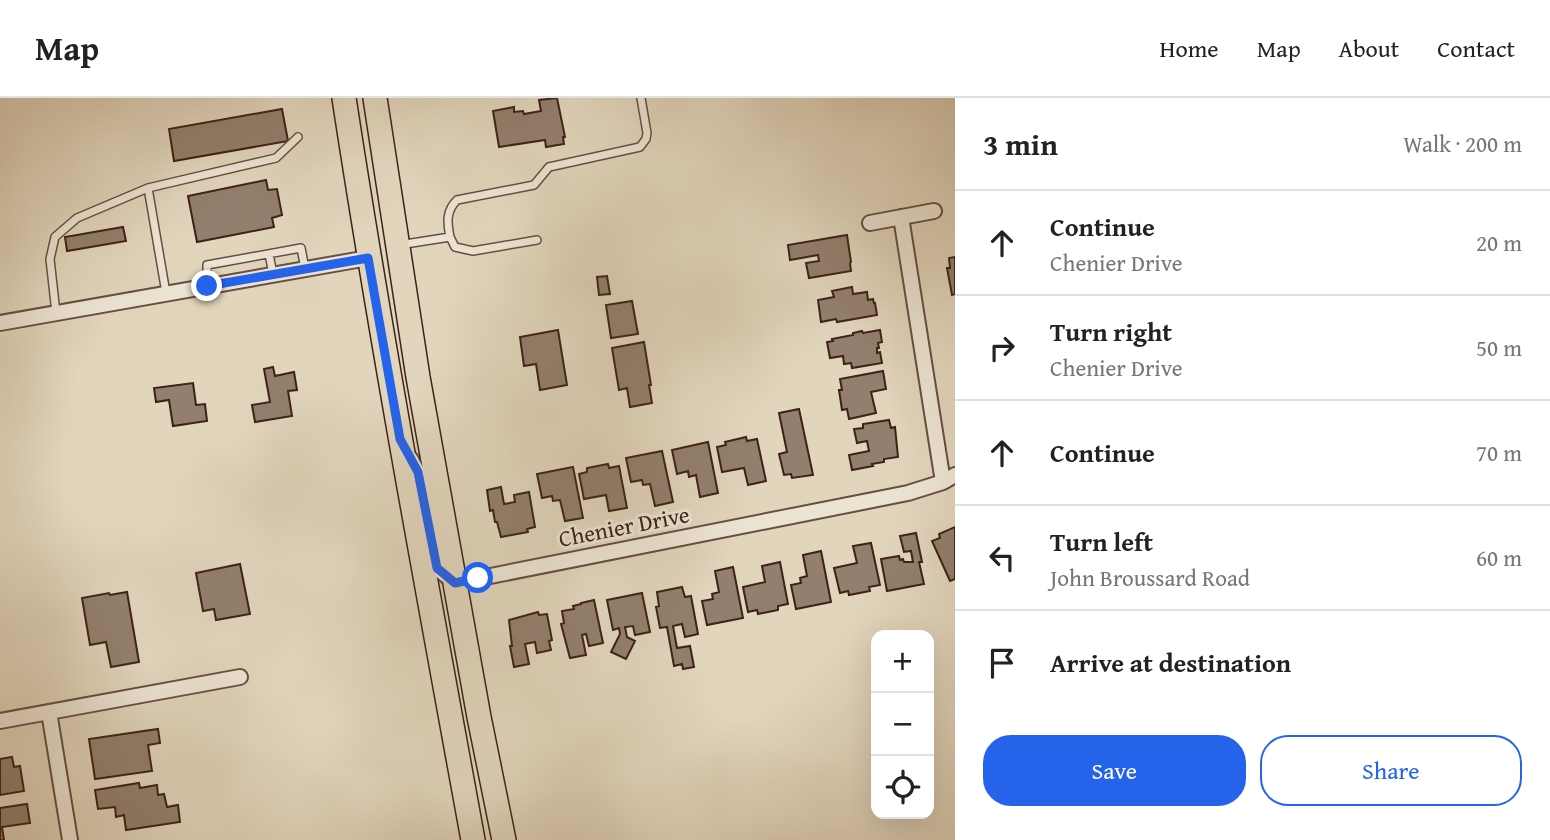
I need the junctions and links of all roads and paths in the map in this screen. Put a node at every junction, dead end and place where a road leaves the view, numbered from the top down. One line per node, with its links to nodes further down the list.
1 (344, 98): 13 (main road)
2 (375, 98): 11 (main road)
3 (641, 98): 9 (lane)
4 (298, 136): 5 (lane)
5 (148, 188): 19 (lane); 20 (lane)
6 (934, 211): 7 (street)
7 (901, 217): 8 (street); 24 (street)
8 (870, 223)
9 (450, 237): 10 (lane); 11 (lane)
10 (537, 240)
11 (399, 245): 22 (main road)
12 (269, 254): 14 (lane); 15 (lane); 16 (lane)
13 (368, 258): 15 (street); 22 (main road); 23 (main road)
14 (236, 260): 17 (lane); 18 (lane)
15 (305, 269): 16 (street)
16 (273, 274): 17 (street)
17 (240, 280): 18 (street)
18 (207, 286): 19 (street)
19 (166, 293): 20 (street)
20 (56, 313): 21 (street)
21 (0, 323)
22 (418, 377): 25 (main road)
23 (400, 439): 25 (street); 30 (main road)
24 (949, 479): 25 (street, Chenier Drive)
25 (455, 583): 31 (main road)
26 (240, 677): 27 (street)
27 (49, 712): 28 (street); 29 (street)
28 (0, 720)
29 (70, 840)
30 (473, 840)
31 (504, 840)

